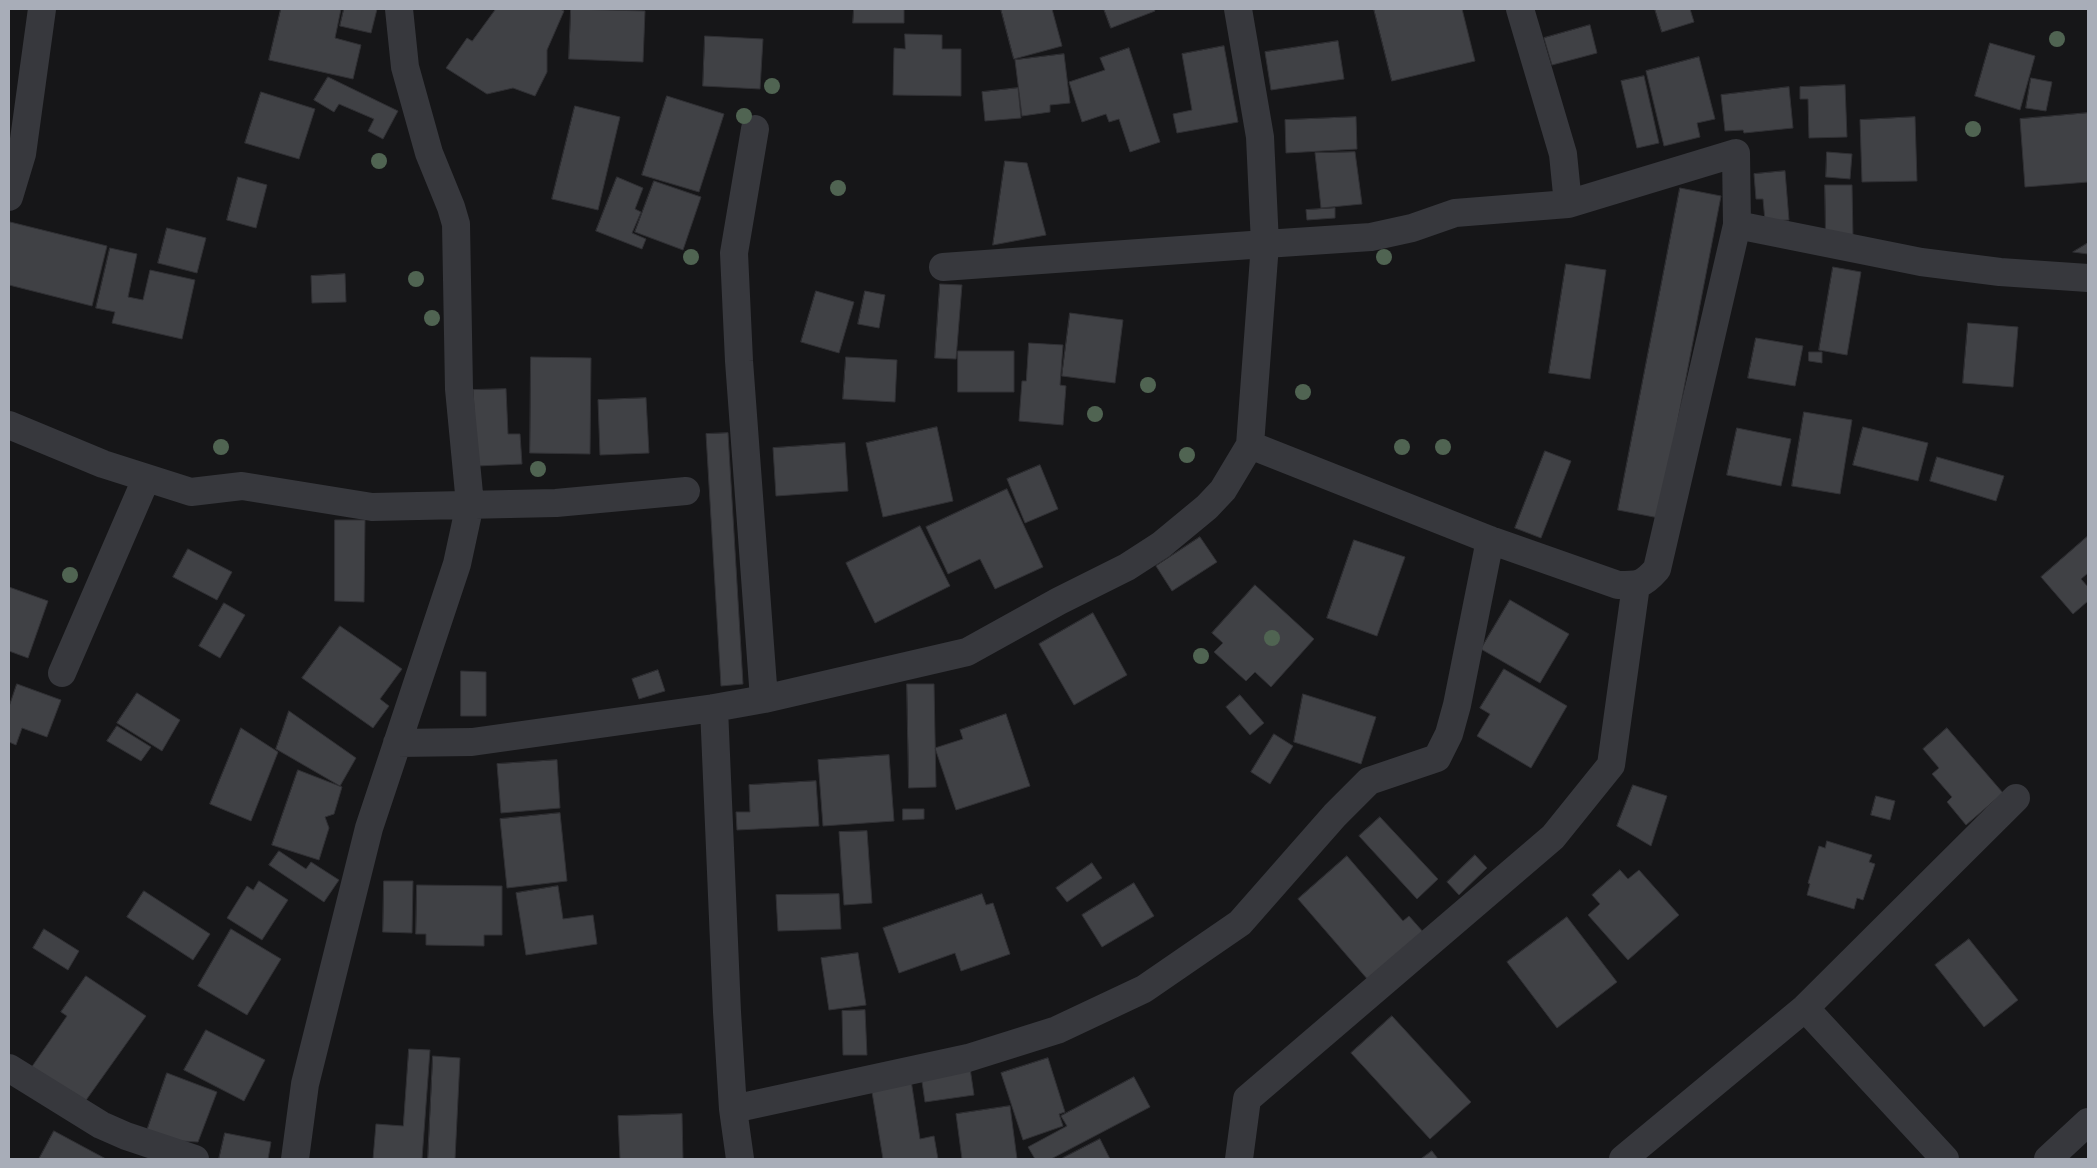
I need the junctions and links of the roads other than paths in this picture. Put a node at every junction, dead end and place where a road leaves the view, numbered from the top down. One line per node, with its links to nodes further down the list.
1 (42, 9): 6 (street)
2 (399, 9): 16 (street)
3 (1238, 9): 9 (street)
4 (1520, 9): 7 (street)
5 (755, 129): 20 (street)
6 (9, 197)
7 (1568, 204): 8 (street); 9 (street)
8 (1737, 225): 11 (street); 18 (street)
9 (1265, 244): 10 (street); 13 (street)
10 (943, 267)
11 (2088, 278)
12 (9, 425): 14 (street)
13 (1250, 445): 17 (street); 20 (street)
14 (146, 479): 16 (street); 19 (street)
15 (686, 491): 16 (street)
16 (470, 504): 22 (street)
17 (1490, 540): 18 (street); 26 (street)
18 (1636, 585): 31 (street)
19 (62, 673)
20 (764, 699): 21 (street)
21 (714, 708): 22 (street); 26 (street)
22 (397, 743): 29 (street)
23 (2016, 798): 24 (street)
24 (1805, 1008): 32 (street); 33 (street)
25 (9, 1068): 28 (street)
26 (733, 1109): 30 (street)
27 (2088, 1122): 34 (street)
28 (195, 1159)
29 (295, 1159)
30 (740, 1159)
31 (1239, 1159)
32 (1623, 1159)
33 (1945, 1159)
34 (2048, 1159)

